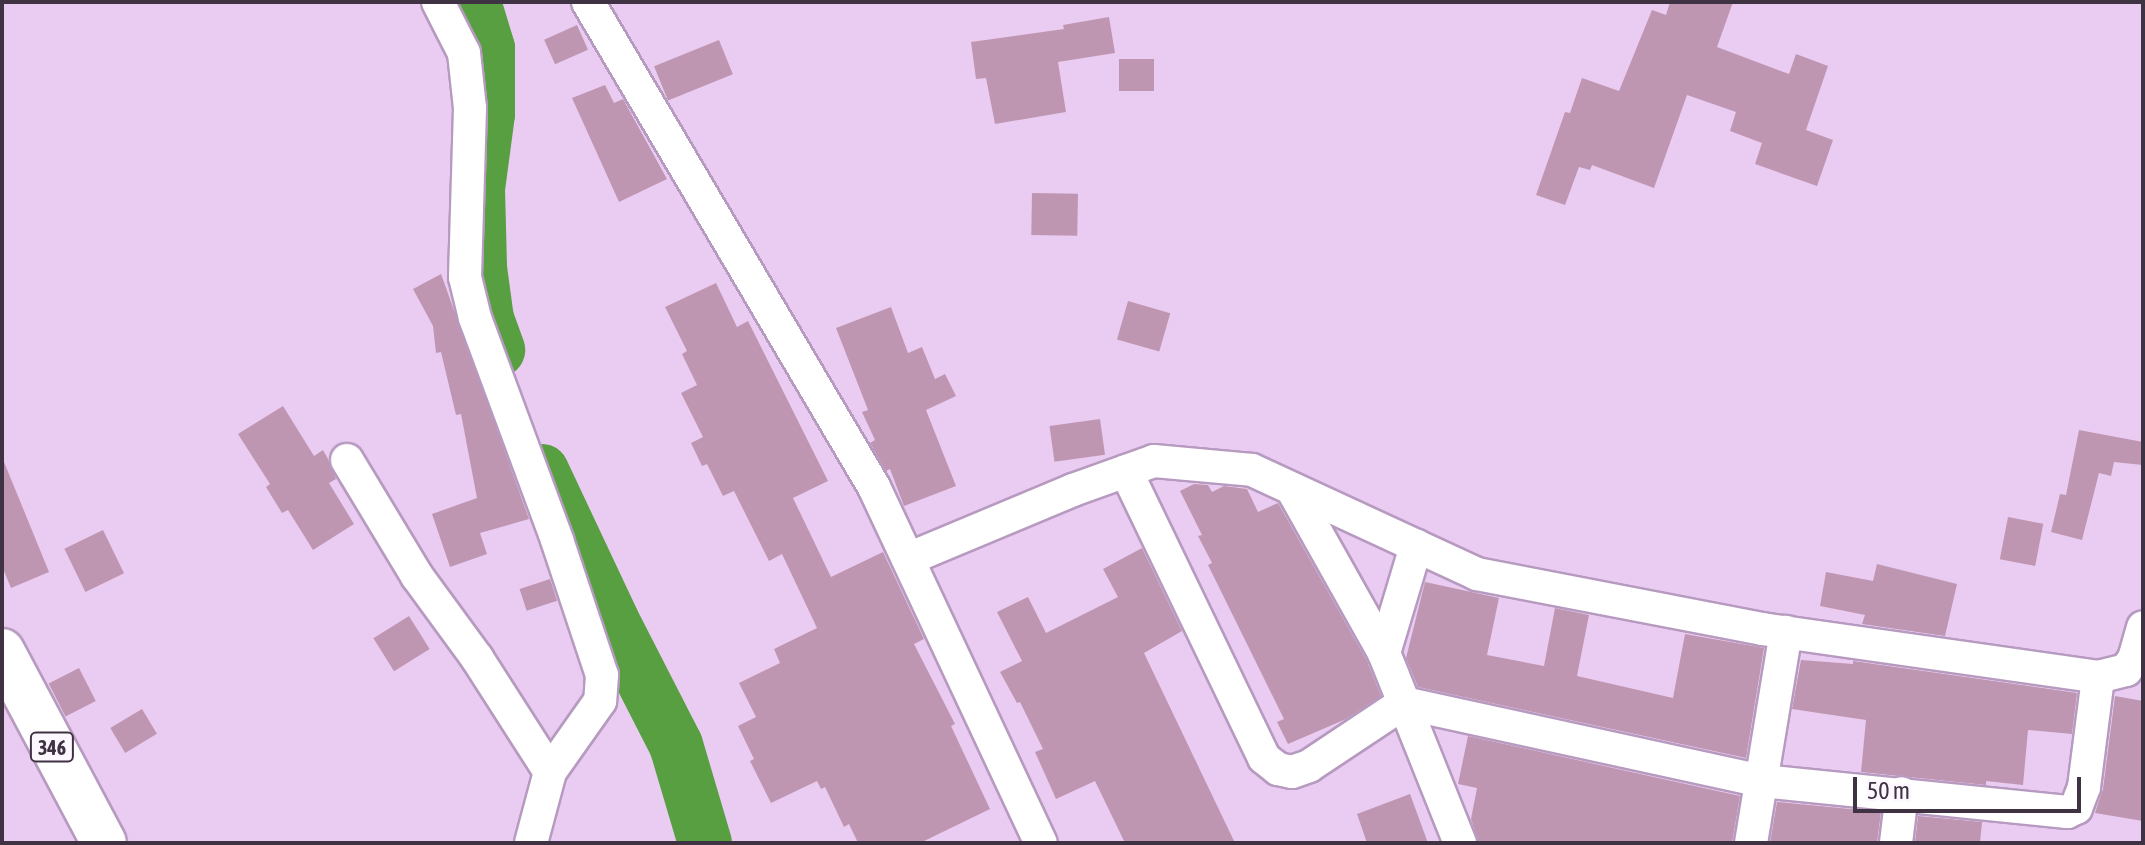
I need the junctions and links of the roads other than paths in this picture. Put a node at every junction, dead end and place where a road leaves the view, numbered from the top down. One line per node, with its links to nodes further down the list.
1 (438, 2): 14 (street)
2 (588, 2): 7 (street)
3 (347, 460): 14 (street)
4 (1126, 471): 5 (street); 7 (street); 13 (street)
5 (1292, 489): 6 (street); 11 (street)
6 (1416, 546): 9 (street); 11 (street)
7 (908, 559): 19 (street)
8 (2143, 627): 12 (street)
9 (1786, 632): 12 (street); 15 (street)
10 (2, 651): 17 (main road, 346)
11 (1384, 653): 13 (street)
12 (2098, 677): 16 (street)
13 (1404, 703): 15 (street); 20 (street)
14 (550, 772): 18 (street)
15 (1762, 781): 16 (street); 21 (street)
16 (1902, 793): 22 (street)
17 (104, 843)
18 (531, 843)
19 (1041, 843)
20 (1460, 843)
21 (1751, 843)
22 (1896, 843)

